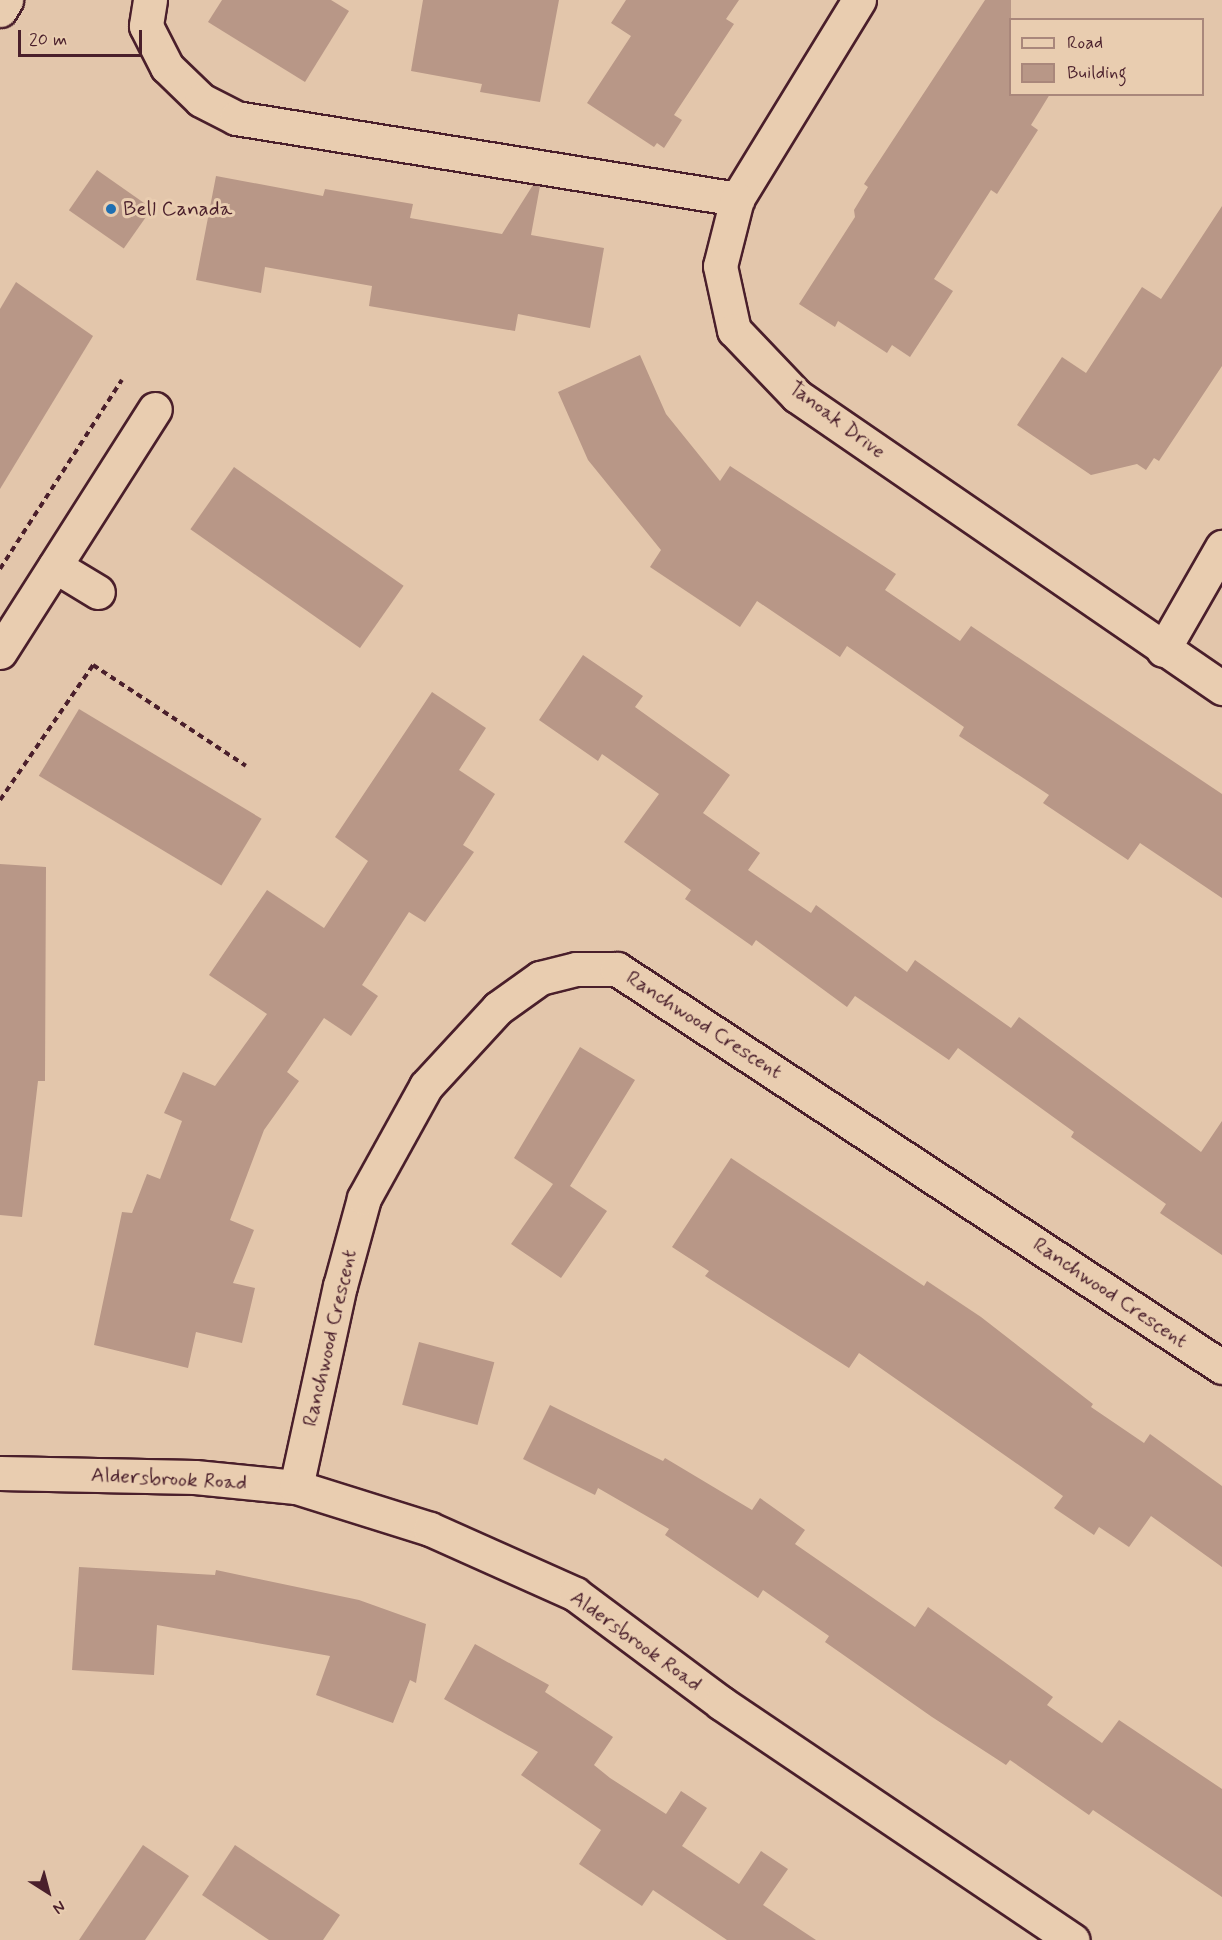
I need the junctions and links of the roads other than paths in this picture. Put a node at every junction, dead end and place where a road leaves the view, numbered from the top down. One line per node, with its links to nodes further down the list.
1 (6, 0): 4 (street)
2 (150, 0): 5 (street)
3 (859, 0): 5 (street, Tanoak Drive)
4 (0, 10)
5 (737, 199): 10 (street, Tanoak Drive)
6 (155, 409): 8 (street)
7 (1222, 547): 10 (street)
8 (55, 566): 9 (street); 11 (street)
9 (98, 592)
10 (1164, 650): 12 (street, Tanoak Drive)
11 (0, 652)
12 (1222, 688)
13 (1222, 1367): 15 (street, Ranchwood Crescent)
14 (0, 1473): 15 (street, Aldersbrook Road)
15 (296, 1487): 16 (street, Aldersbrook Road)
16 (1073, 1940)

